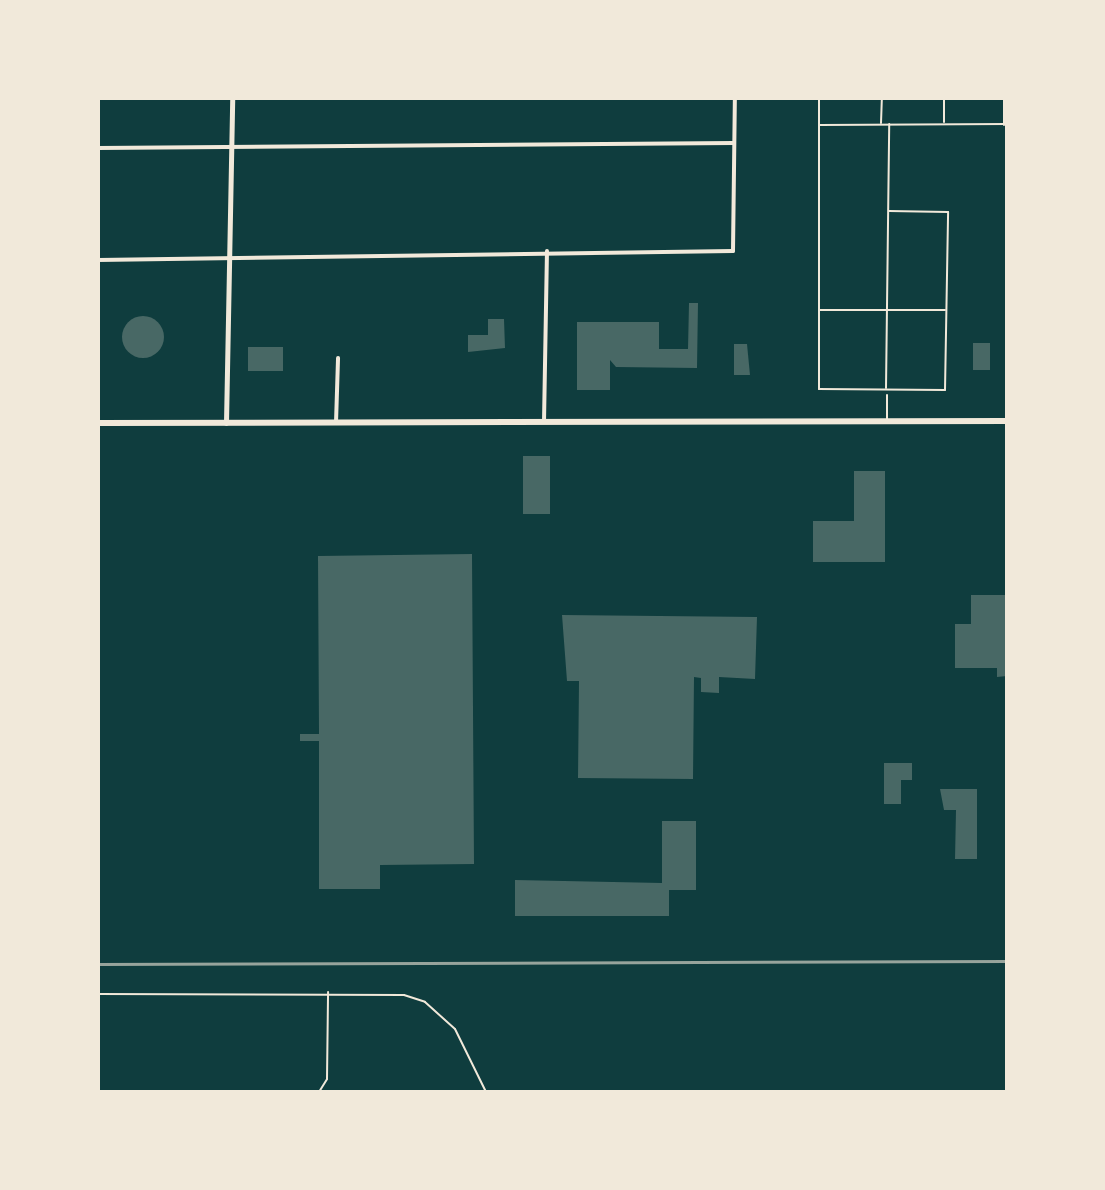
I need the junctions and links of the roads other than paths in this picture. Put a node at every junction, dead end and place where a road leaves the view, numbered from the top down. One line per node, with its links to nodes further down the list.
1 (232, 98): 13 (street)
2 (735, 98): 12 (street)
3 (819, 98): 10 (lane)
4 (882, 98): 11 (lane)
5 (944, 98): 7 (lane)
6 (1004, 98): 9 (lane)
7 (944, 123): 8 (lane); 9 (lane)
8 (889, 124): 11 (lane); 15 (lane)
9 (1006, 124)
10 (819, 125): 11 (lane); 19 (lane)
11 (881, 125)
12 (734, 143): 13 (street); 16 (street)
13 (232, 145): 14 (street); 17 (street)
14 (98, 148)
15 (889, 211): 20 (lane); 21 (lane)
16 (547, 251): 17 (street); 26 (street)
17 (229, 253): 18 (street); 29 (street)
18 (98, 260)
19 (820, 310): 20 (lane); 23 (lane)
20 (886, 310): 21 (lane); 23 (lane)
21 (946, 310): 23 (lane)
22 (338, 358): 30 (street)
23 (886, 389)
24 (887, 395): 27 (lane)
25 (1007, 421): 27 (main road)
26 (544, 422): 27 (main road); 30 (main road)
27 (887, 422)
28 (98, 423): 29 (main road)
29 (226, 423): 30 (main road)
30 (336, 423)
31 (328, 992): 32 (lane); 33 (lane); 34 (lane)
32 (98, 994)
33 (319, 1092)
34 (486, 1092)

